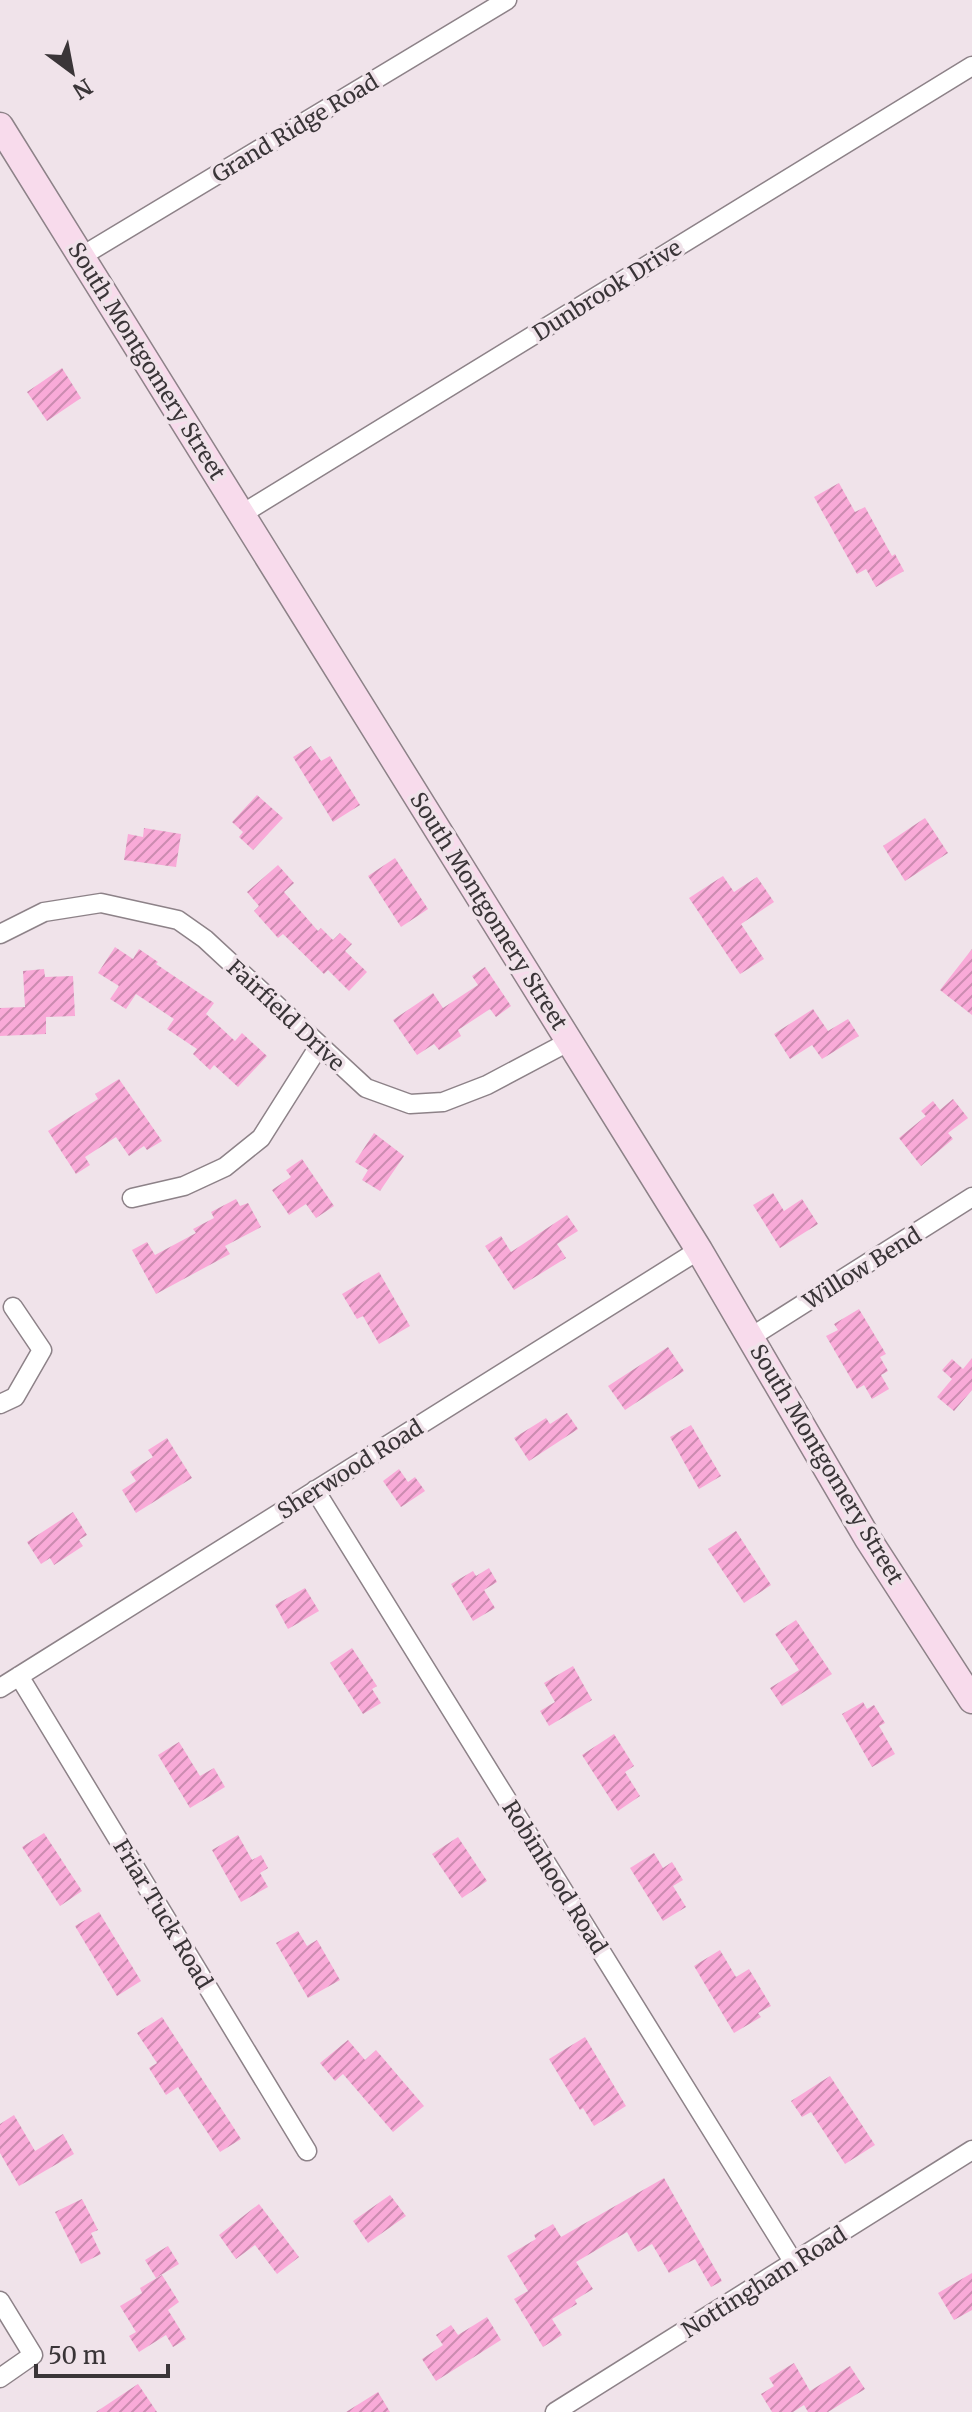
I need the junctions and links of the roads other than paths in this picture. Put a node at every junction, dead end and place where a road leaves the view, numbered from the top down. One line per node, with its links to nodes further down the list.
1 (507, 0): 4 (street, Grand Ridge Road)
2 (972, 66): 5 (street, Dunbrook Drive)
3 (0, 126): 4 (street, South Montgomery Street)
4 (82, 256): 5 (street, South Montgomery Street)
5 (242, 514): 7 (street, South Montgomery Street)
6 (0, 934): 8 (street, Fairfield Drive)
7 (570, 1041): 8 (street, Fairfield Drive); 11 (street, South Montgomery Street)
8 (319, 1046): 10 (street)
9 (972, 1197): 13 (street, Willow Bend)
10 (132, 1198)
11 (699, 1250): 13 (street, South Montgomery Street); 15 (street, Sherwood Road)
12 (13, 1307): 14 (street)
13 (751, 1337): 18 (street, South Montgomery Street)
14 (0, 1404)
15 (315, 1490): 16 (street, Sherwood Road); 21 (street, Robinhood Road)
16 (19, 1676): 17 (street, Sherwood Road); 20 (street, Friar Tuck Road)
17 (0, 1688)
18 (972, 1700)
19 (972, 2150): 21 (street, Nottingham Road)
20 (307, 2151)
21 (794, 2263): 24 (street, Nottingham Road)
22 (0, 2301): 23 (street)
23 (0, 2378)
24 (555, 2412)

